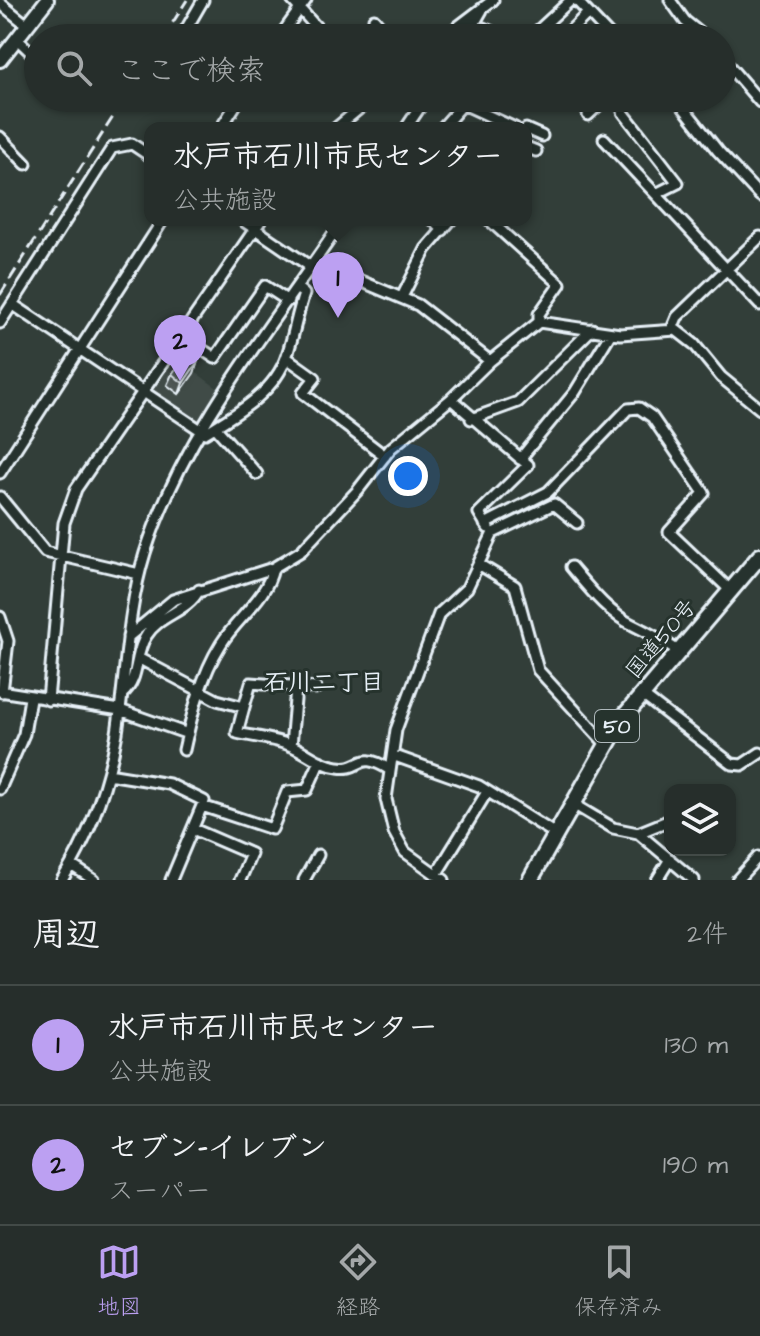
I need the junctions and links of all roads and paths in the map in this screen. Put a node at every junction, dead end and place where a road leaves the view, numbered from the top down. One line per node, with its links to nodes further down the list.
1 (47, 0): 12 (main road)
2 (203, 0): 13 (street)
3 (306, 0): 8 (street)
4 (573, 0): 9 (street); 19 (street)
5 (670, 0): 22 (street)
6 (488, 2): 17 (street); 18 (street)
7 (0, 3): 11 (street)
8 (295, 4): 14 (street); 15 (street)
9 (588, 13): 20 (street); 21 (street)
10 (374, 19): 16 (street)
11 (26, 24)
12 (28, 24)
13 (189, 24)
14 (286, 24)
15 (313, 24)
16 (378, 24)
17 (460, 24)
18 (475, 24)
19 (546, 24)
20 (577, 24)
21 (599, 24)
22 (689, 24)
23 (24, 29): 24 (main road)
24 (16, 38): 25 (street); 26 (main road)
25 (24, 46)
26 (0, 60)
27 (736, 74): 28 (street)
28 (760, 102)
29 (480, 112): 34 (street)
30 (591, 112): 33 (street)
31 (623, 112): 41 (street)
32 (688, 112): 42 (street)
33 (588, 115)
34 (502, 122)
35 (532, 132): 36 (street)
36 (542, 136)
37 (0, 137): 40 (street)
38 (604, 139): 41 (street)
39 (144, 152): 57 (street)
40 (26, 164)
41 (656, 194): 53 (street)
42 (760, 196)
43 (159, 226): 65 (street)
44 (257, 226): 64 (street)
45 (261, 226): 52 (street)
46 (339, 226): 52 (street)
47 (439, 226): 50 (street)
48 (446, 226): 50 (street)
49 (496, 226): 59 (street)
50 (443, 230): 55 (street)
51 (760, 237): 53 (street)
52 (313, 265): 54 (street); 55 (street)
53 (726, 270): 58 (street); 62 (street)
54 (297, 288): 56 (street); 66 (street)
55 (402, 297): 67 (street)
56 (288, 301): 64 (street); 73 (street)
57 (12, 304): 60 (street); 65 (street)
58 (760, 305)
59 (539, 322): 61 (street); 67 (street)
60 (0, 323)
61 (592, 329): 63 (street); 71 (street)
62 (672, 329): 63 (street); 70 (street)
63 (611, 333): 75 (street)
64 (180, 335): 68 (street)
65 (79, 349): 68 (street); 76 (street)
66 (287, 358): 72 (street); 74 (street)
67 (490, 361): 69 (street)
68 (142, 390): 73 (street); 83 (street)
69 (451, 399): 71 (street); 74 (street)
70 (760, 409)
71 (471, 419): 75 (street)
72 (215, 427): 73 (street); 77 (street)
73 (201, 430): 87 (street)
74 (385, 456): 86 (street)
75 (520, 459): 80 (street)
76 (0, 473)
77 (257, 474)
78 (0, 497): 83 (street)
79 (577, 523): 81 (street)
80 (485, 524): 81 (street); 89 (street)
81 (493, 533): 84 (street)
82 (760, 556): 89 (highway, 国道50号 / 50)
83 (60, 558): 87 (street); 101 (street)
84 (480, 565): 105 (street); 109 (street)
85 (571, 567): 92 (street)
86 (273, 568): 88 (street); 96 (street)
87 (139, 574): 91 (street)
88 (199, 590): 91 (street); 93 (street)
89 (730, 590): 92 (highway, 国道50号 / 50)
90 (0, 617): 97 (street)
91 (128, 637): 98 (street)
92 (678, 651): 99 (highway, 国道50号 / 50)
93 (138, 658): 96 (street); 98 (street)
94 (296, 688): 95 (street); 102 (street); 106 (street)
95 (316, 688)
96 (199, 691): 102 (street); 104 (street)
97 (1, 692): 100 (street)
98 (122, 694): 103 (street)
99 (641, 694): 105 (highway, 国道50号 / 50); 108 (street)
100 (30, 698): 101 (street); 113 (street)
101 (48, 700): 103 (street)
102 (244, 707): 106 (street)
103 (120, 710): 104 (street); 112 (street)
104 (188, 734): 107 (street)
105 (605, 743): 115 (highway, 国道50号 / 50)
106 (291, 746): 110 (street)
107 (184, 750)
108 (760, 753)
109 (395, 756): 111 (street); 114 (street)
110 (320, 761): 111 (street); 116 (street)
111 (390, 770): 125 (street)
112 (108, 774): 116 (street); 124 (street)
113 (0, 789)
114 (487, 792): 120 (street); 125 (street)
115 (573, 804): 119 (street); 120 (highway, 国道50号 / 50)
116 (202, 806): 118 (street)
117 (664, 822): 119 (street)
118 (193, 829): 128 (street); 129 (street)
119 (638, 833): 123 (street)
120 (557, 835): 131 (highway, 国道50号 / 50)
121 (318, 855): 130 (street)
122 (758, 857): 134 (street)
123 (670, 859): 132 (street); 133 (street)
124 (71, 865): 126 (street); 127 (street)
125 (440, 877)
126 (62, 880)
127 (94, 880)
128 (171, 880)
129 (240, 880)
130 (304, 880)
131 (530, 880)
132 (657, 880)
133 (694, 880)
134 (737, 880)

